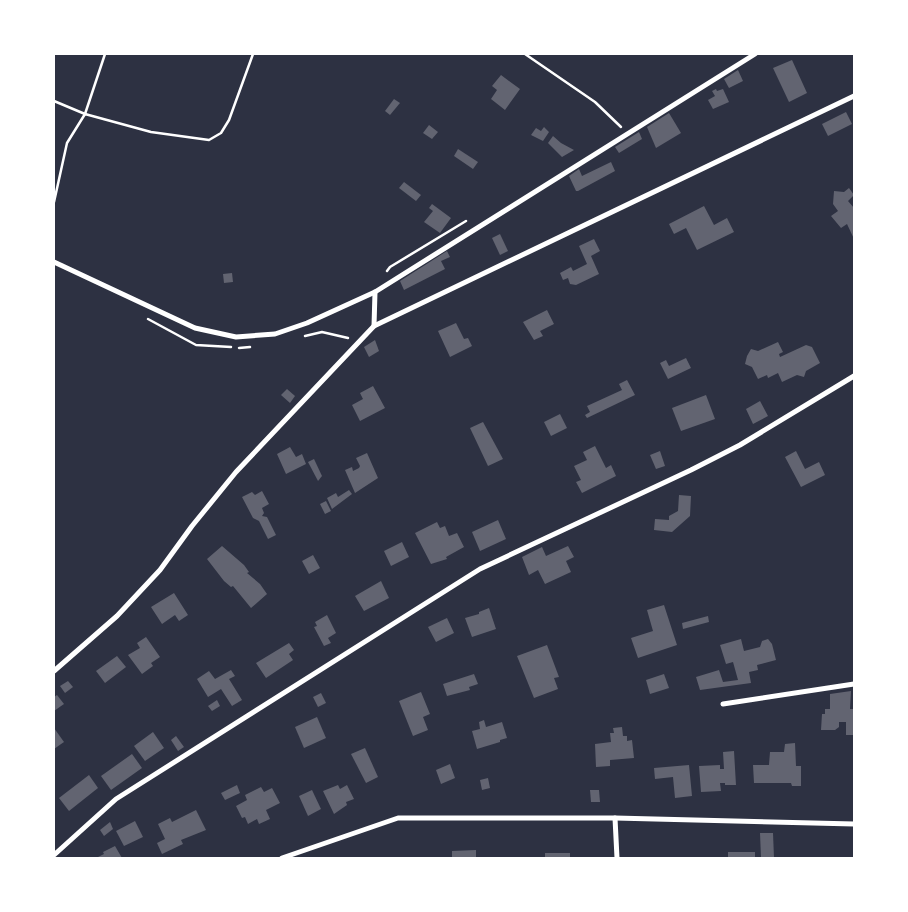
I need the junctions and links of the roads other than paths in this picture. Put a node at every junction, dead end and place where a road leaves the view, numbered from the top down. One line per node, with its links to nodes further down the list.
1 (755, 54): 4 (street)
2 (854, 96): 5 (street)
3 (54, 262): 4 (street)
4 (375, 292): 5 (street)
5 (374, 326): 7 (street)
6 (854, 376): 12 (street)
7 (54, 671)
8 (854, 684): 9 (street)
9 (723, 704)
10 (615, 818): 11 (street); 13 (street); 14 (street)
11 (854, 824)
12 (54, 855)
13 (282, 858)
14 (617, 858)

